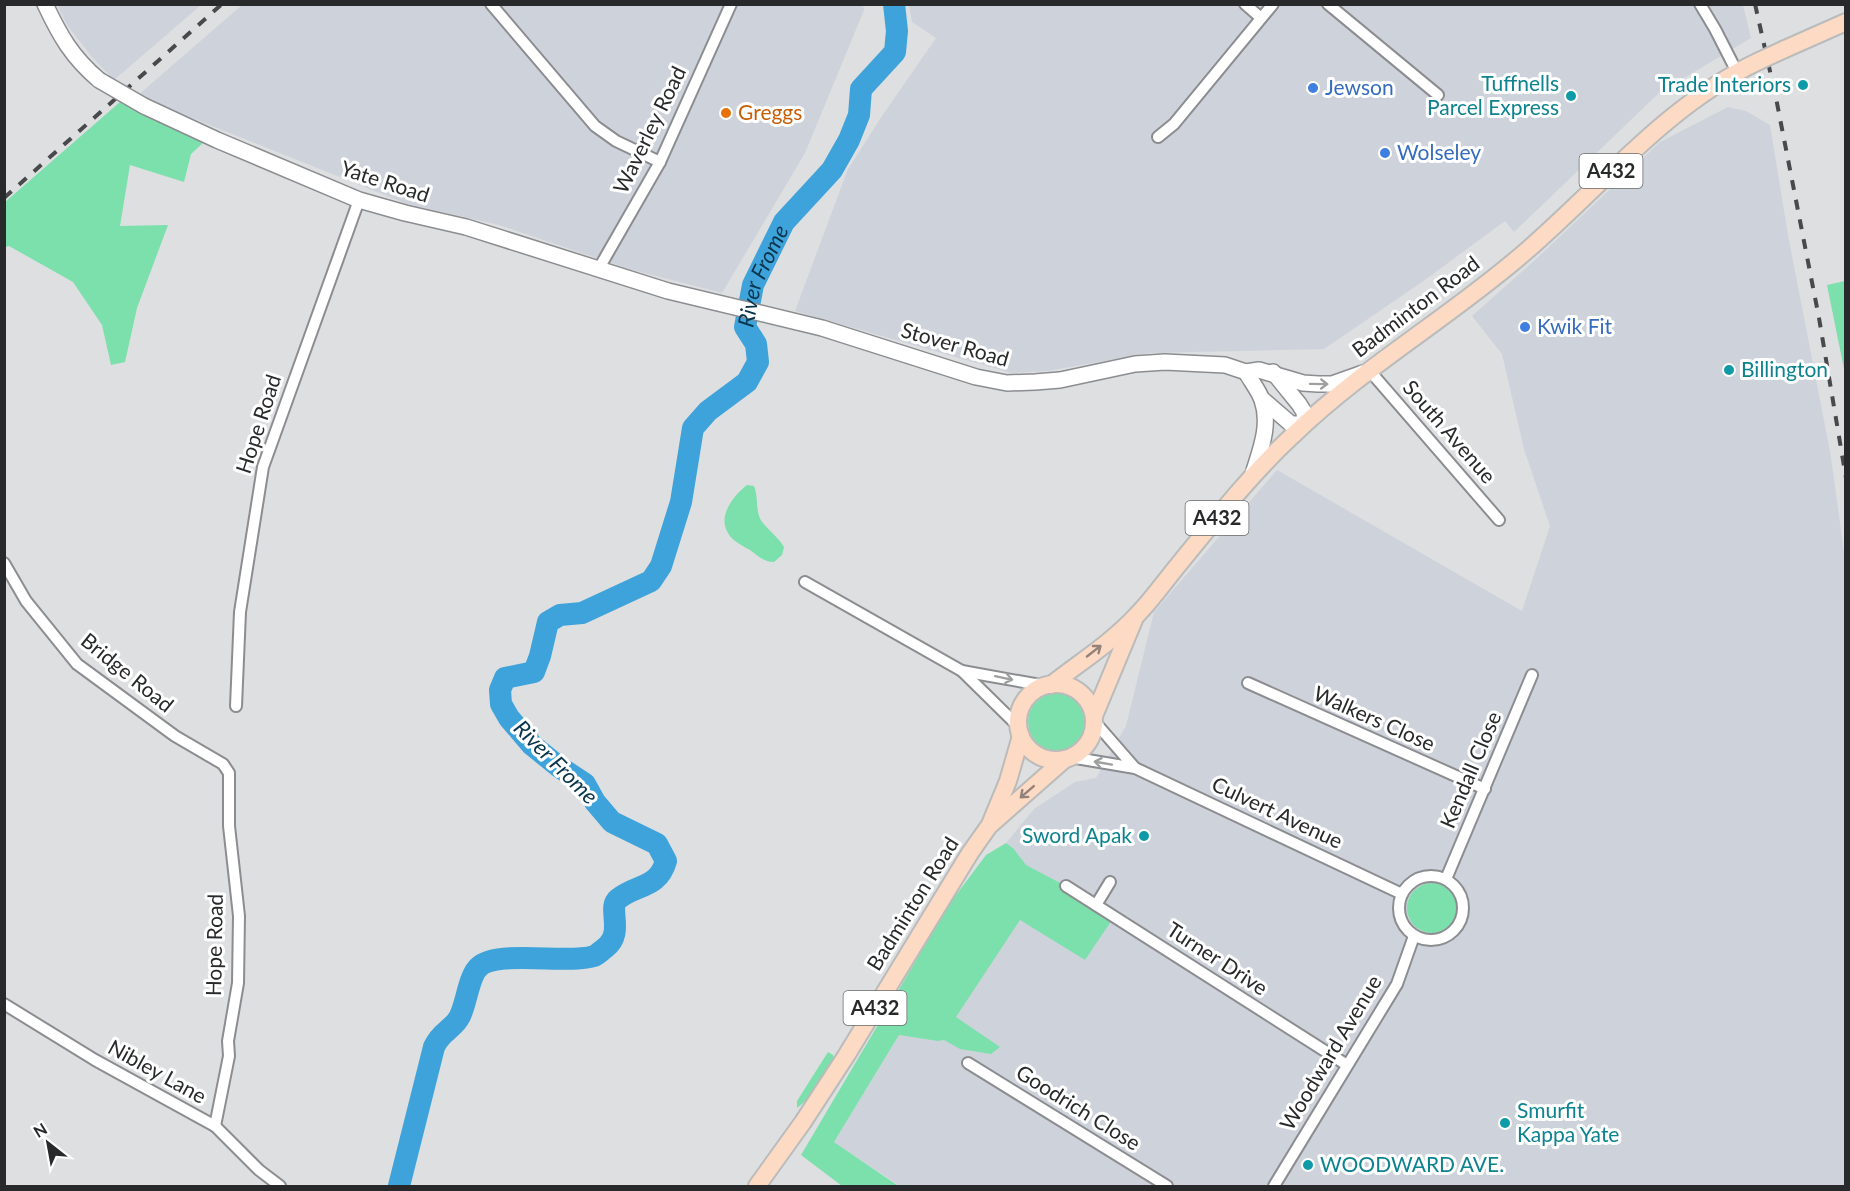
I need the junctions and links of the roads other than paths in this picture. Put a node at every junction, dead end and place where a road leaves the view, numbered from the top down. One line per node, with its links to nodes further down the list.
1 (45, 4): 14 (main road, Yate Road, bridge)
2 (490, 4): 13 (street)
3 (731, 4): 13 (street, Waverley Road)
4 (1245, 4): 8 (street)
5 (1273, 4): 8 (street)
6 (1328, 4): 11 (street)
7 (1700, 4): 10 (street)
8 (1261, 18): 12 (street)
9 (1845, 22): 10 (main road, A432, bridge)
10 (1749, 66): 17 (main road, Badminton Road / A432)
11 (1438, 95)
12 (1158, 137)
13 (660, 162): 15 (street, Waverley Road)
14 (359, 200): 15 (main road, Yate Road); 31 (street, Hope Road)
15 (598, 270): 16 (main road, Yate Road)
16 (762, 312): 18 (main road, Stover Road)
17 (1367, 371): 19 (main road, Stover Road, one-way to 17); 21 (main road, Badminton Road / A432); 23 (street, South Avenue)
18 (1246, 372): 19 (main road, Stover Road); 20 (main road)
19 (1273, 372): 21 (main road)
20 (1262, 399): 21 (main road); 22 (main road)
21 (1305, 424): 22 (main road, Badminton Road / A432)
22 (1253, 474): 26 (main road, Badminton Road / A432)
23 (1498, 520)
24 (4, 563): 35 (street, Bridge Road)
25 (805, 582): 27 (street)
26 (1136, 616): 30 (main road, Badminton Road / A432, one-way to 26); 32 (main road, Badminton Road / A432)
27 (962, 671): 30 (street, one-way to 30); 33 (street)
28 (1532, 675): 37 (street, Kendall Close)
29 (1248, 683): 37 (street, Walkers Close)
30 (1048, 685): 32 (main road); 33 (main road)
31 (236, 706)
32 (1094, 719): 34 (main road); 36 (street, Culvert Avenue)
33 (1020, 732): 34 (main road); 38 (main road, Badminton Road / A432)
34 (1068, 758): 36 (street, Culvert Avenue, one-way to 34); 38 (main road, Badminton Road / A432, one-way to 38)
35 (223, 764): 48 (street, Hope Road)
36 (1135, 768): 42 (street, Culvert Avenue)
37 (1485, 789): 39 (street, Kendall Close)
38 (989, 826): 50 (main road, Badminton Road / A432)
39 (1446, 879): 42 (street); 44 (street)
40 (1110, 882): 43 (street)
41 (1066, 886): 43 (street, Turner Drive)
42 (1402, 894): 44 (street)
43 (1096, 905): 47 (street, Turner Drive)
44 (1414, 936): 47 (street, Woodward Avenue)
45 (4, 1004): 48 (street, Nibley Lane)
46 (968, 1063): 51 (street, Goodrich Close)
47 (1347, 1065): 52 (street, Woodward Avenue)
48 (215, 1126): 49 (street, Nibley Lane)
49 (280, 1186)
50 (757, 1186)
51 (1167, 1186)
52 (1274, 1186)

